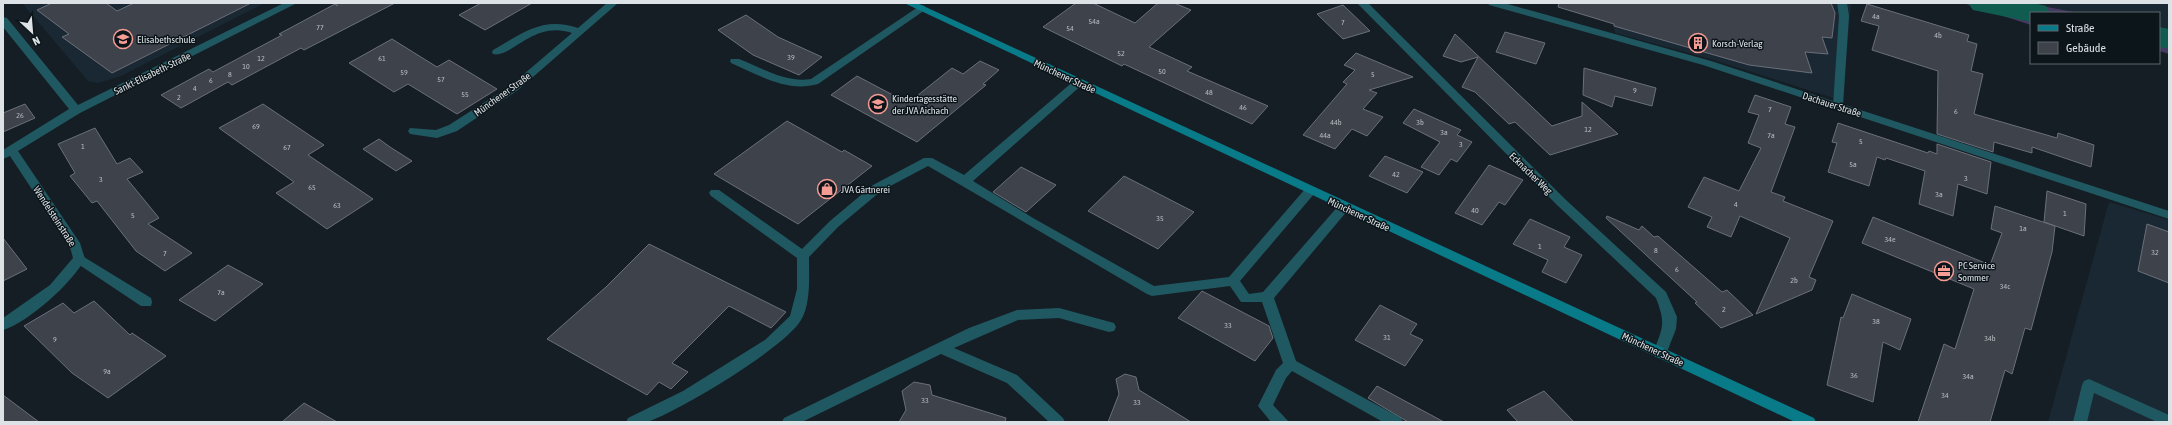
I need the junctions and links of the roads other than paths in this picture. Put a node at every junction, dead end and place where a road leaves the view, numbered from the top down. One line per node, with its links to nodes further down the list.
1 (292, 3): 14 (street, Sankt-Elisabeth-Straße)
2 (613, 3): 9 (street, Münchener Straße)
3 (909, 3): 7 (main road, Münchener Straße)
4 (1362, 3): 30 (street, Ecknacher Weg)
5 (1493, 3): 13 (street, Dachauer Straße)
6 (1842, 3): 13 (street)
7 (921, 8): 11 (street); 12 (main road, Münchener Straße)
8 (3, 20): 14 (street)
9 (580, 32): 10 (street); 15 (street, Münchener Straße)
10 (497, 52)
11 (735, 61)
12 (1079, 82): 17 (street); 18 (main road, Münchener Straße)
13 (1838, 105): 21 (street, Dachauer Straße)
14 (76, 110): 16 (street, Sankt-Elisabeth-Straße)
15 (414, 131)
16 (8, 152): 23 (street, Wendelsteinstraße)
17 (965, 181): 22 (street); 24 (street)
18 (1310, 191): 20 (main road, Münchener Straße); 24 (street)
19 (716, 193): 22 (street)
20 (1344, 207): 25 (street); 30 (main road, Münchener Straße)
21 (2169, 214)
22 (803, 256): 33 (street)
23 (79, 259): 26 (street); 27 (street, Wendelsteinstraße)
24 (1233, 281): 25 (street)
25 (1267, 297): 31 (street)
26 (146, 302)
27 (3, 325)
28 (1109, 327): 29 (street)
29 (942, 348): 34 (street); 35 (street)
30 (1660, 352): 38 (main road, Münchener Straße)
31 (1290, 364): 36 (street); 37 (street)
32 (2169, 421): 39 (street)
33 (633, 422)
34 (790, 422)
35 (1058, 422)
36 (1282, 422)
37 (1396, 422)
38 (1809, 422)
39 (2080, 422)

